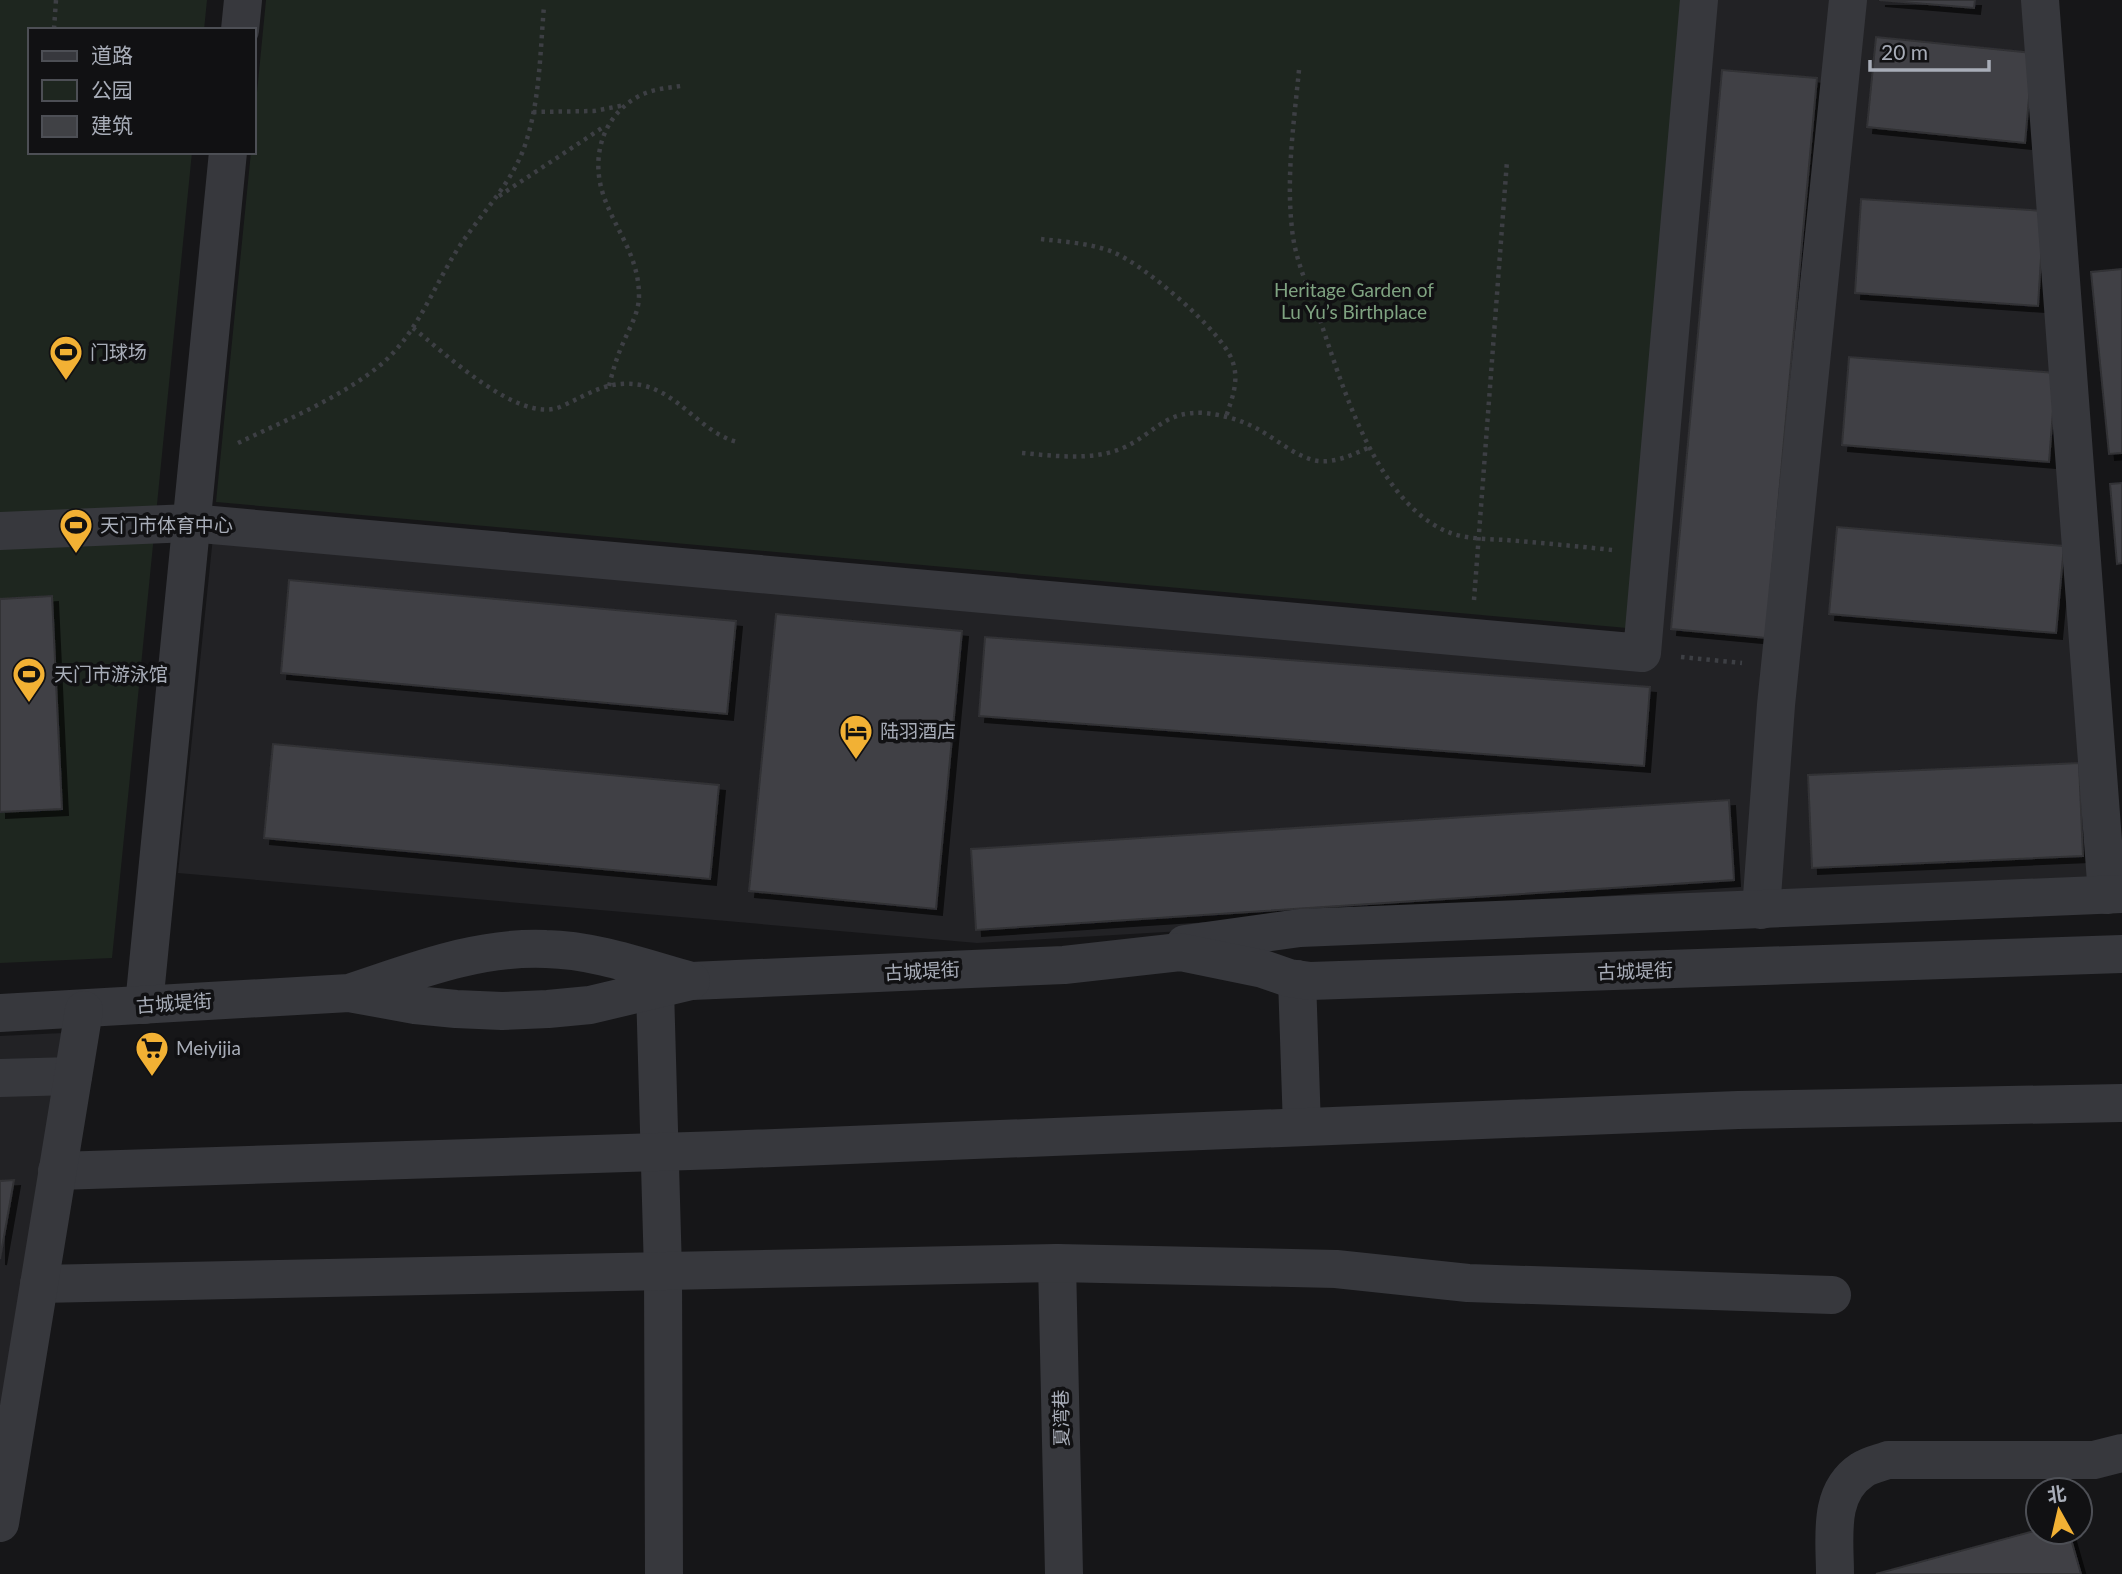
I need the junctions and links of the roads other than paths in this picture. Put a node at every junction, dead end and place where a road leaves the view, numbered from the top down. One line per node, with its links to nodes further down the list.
1 (243, 0): 5 (street)
2 (1699, 0): 7 (street)
3 (1848, 0): 10 (street)
4 (2040, 0): 9 (street)
5 (240, 28)
6 (228, 154): 7 (street)
7 (190, 523): 8 (street); 16 (street)
8 (0, 531)
9 (2114, 895): 10 (street, 古城堤街)
10 (1761, 910): 11 (street, 古城堤街)
11 (1152, 954): 13 (street, 古城堤街); 14 (street, 古城堤街)
12 (2122, 954): 13 (street, 古城堤街)
13 (1297, 979): 22 (street)
14 (673, 985): 15 (street, 古城堤街); 15 (street, 古城堤街); 23 (street)
15 (349, 993): 16 (street, 古城堤街)
16 (144, 1005): 17 (street, 古城堤街)
17 (84, 1010): 18 (street, 古城堤街); 19 (street)
18 (0, 1013)
19 (73, 1076): 20 (street); 24 (street)
20 (0, 1078)
21 (2122, 1103): 22 (street)
22 (1302, 1127): 23 (street)
23 (660, 1152): 24 (street); 26 (street)
24 (57, 1171): 27 (street)
25 (1057, 1263): 26 (street); 28 (street); 32 (street, 夏湾巷)
26 (663, 1271): 27 (street); 31 (street)
27 (39, 1284): 30 (street)
28 (1832, 1295)
29 (2122, 1453): 33 (street)
30 (0, 1523)
31 (664, 1574)
32 (1064, 1574)
33 (1835, 1574)

